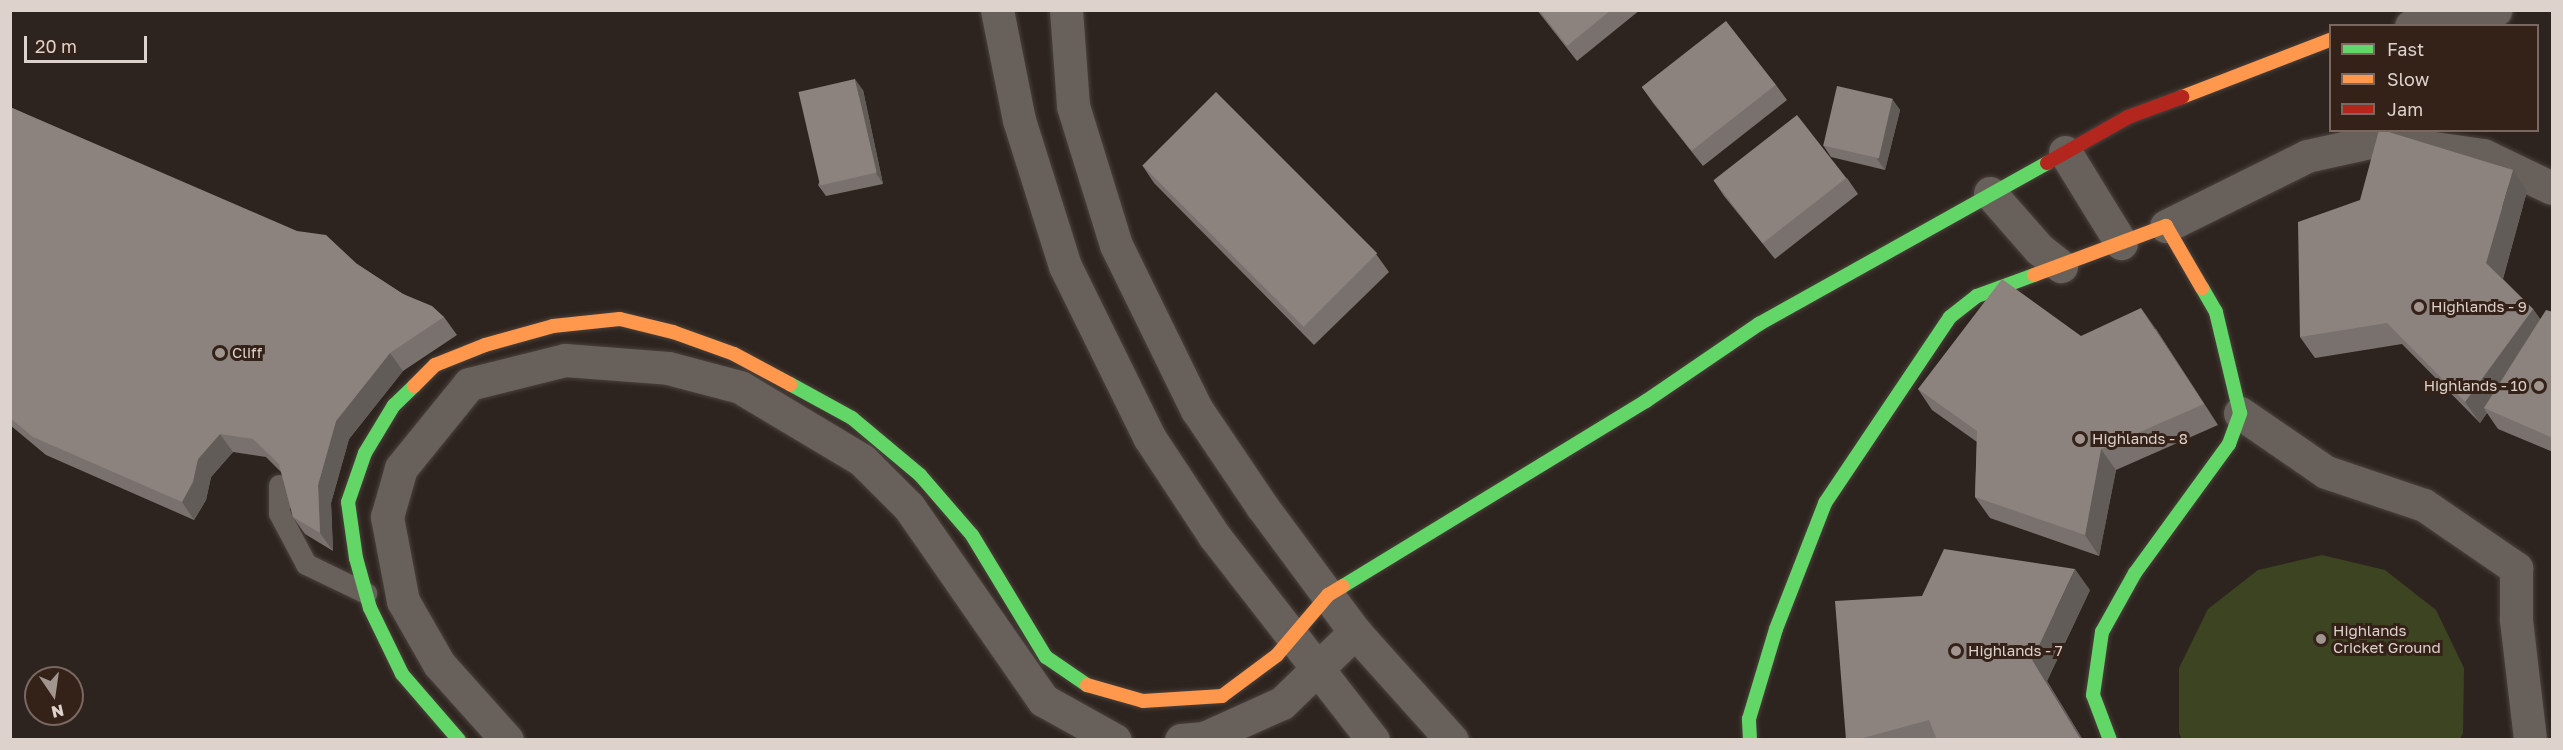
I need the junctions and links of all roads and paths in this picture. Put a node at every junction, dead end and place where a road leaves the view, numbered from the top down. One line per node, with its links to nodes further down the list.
1 (997, 10): 17 (street)
2 (1066, 10): 15 (street)
3 (2496, 10): 4 (street)
4 (2422, 24)
5 (2329, 41): 6 (street)
6 (2065, 152): 8 (street); 10 (street)
7 (2553, 188): 9 (street)
8 (1990, 193): 11 (street); 15 (street)
9 (2166, 226): 10 (street); 12 (street)
10 (2121, 243): 11 (street)
11 (2061, 266): 25 (street)
12 (2240, 413): 26 (street); 27 (street)
13 (279, 485): 14 (lane)
14 (366, 593): 17 (street); 19 (street)
15 (1328, 595): 16 (street); 17 (street)
16 (1355, 632): 18 (street); 24 (street)
17 (1291, 638): 18 (street)
18 (1316, 671): 22 (street); 23 (street)
19 (459, 740)
20 (507, 740): 21 (street)
21 (1115, 740)
22 (1181, 740)
23 (1373, 740)
24 (1452, 740)
25 (1750, 740)
26 (2110, 740)
27 (2529, 740)

